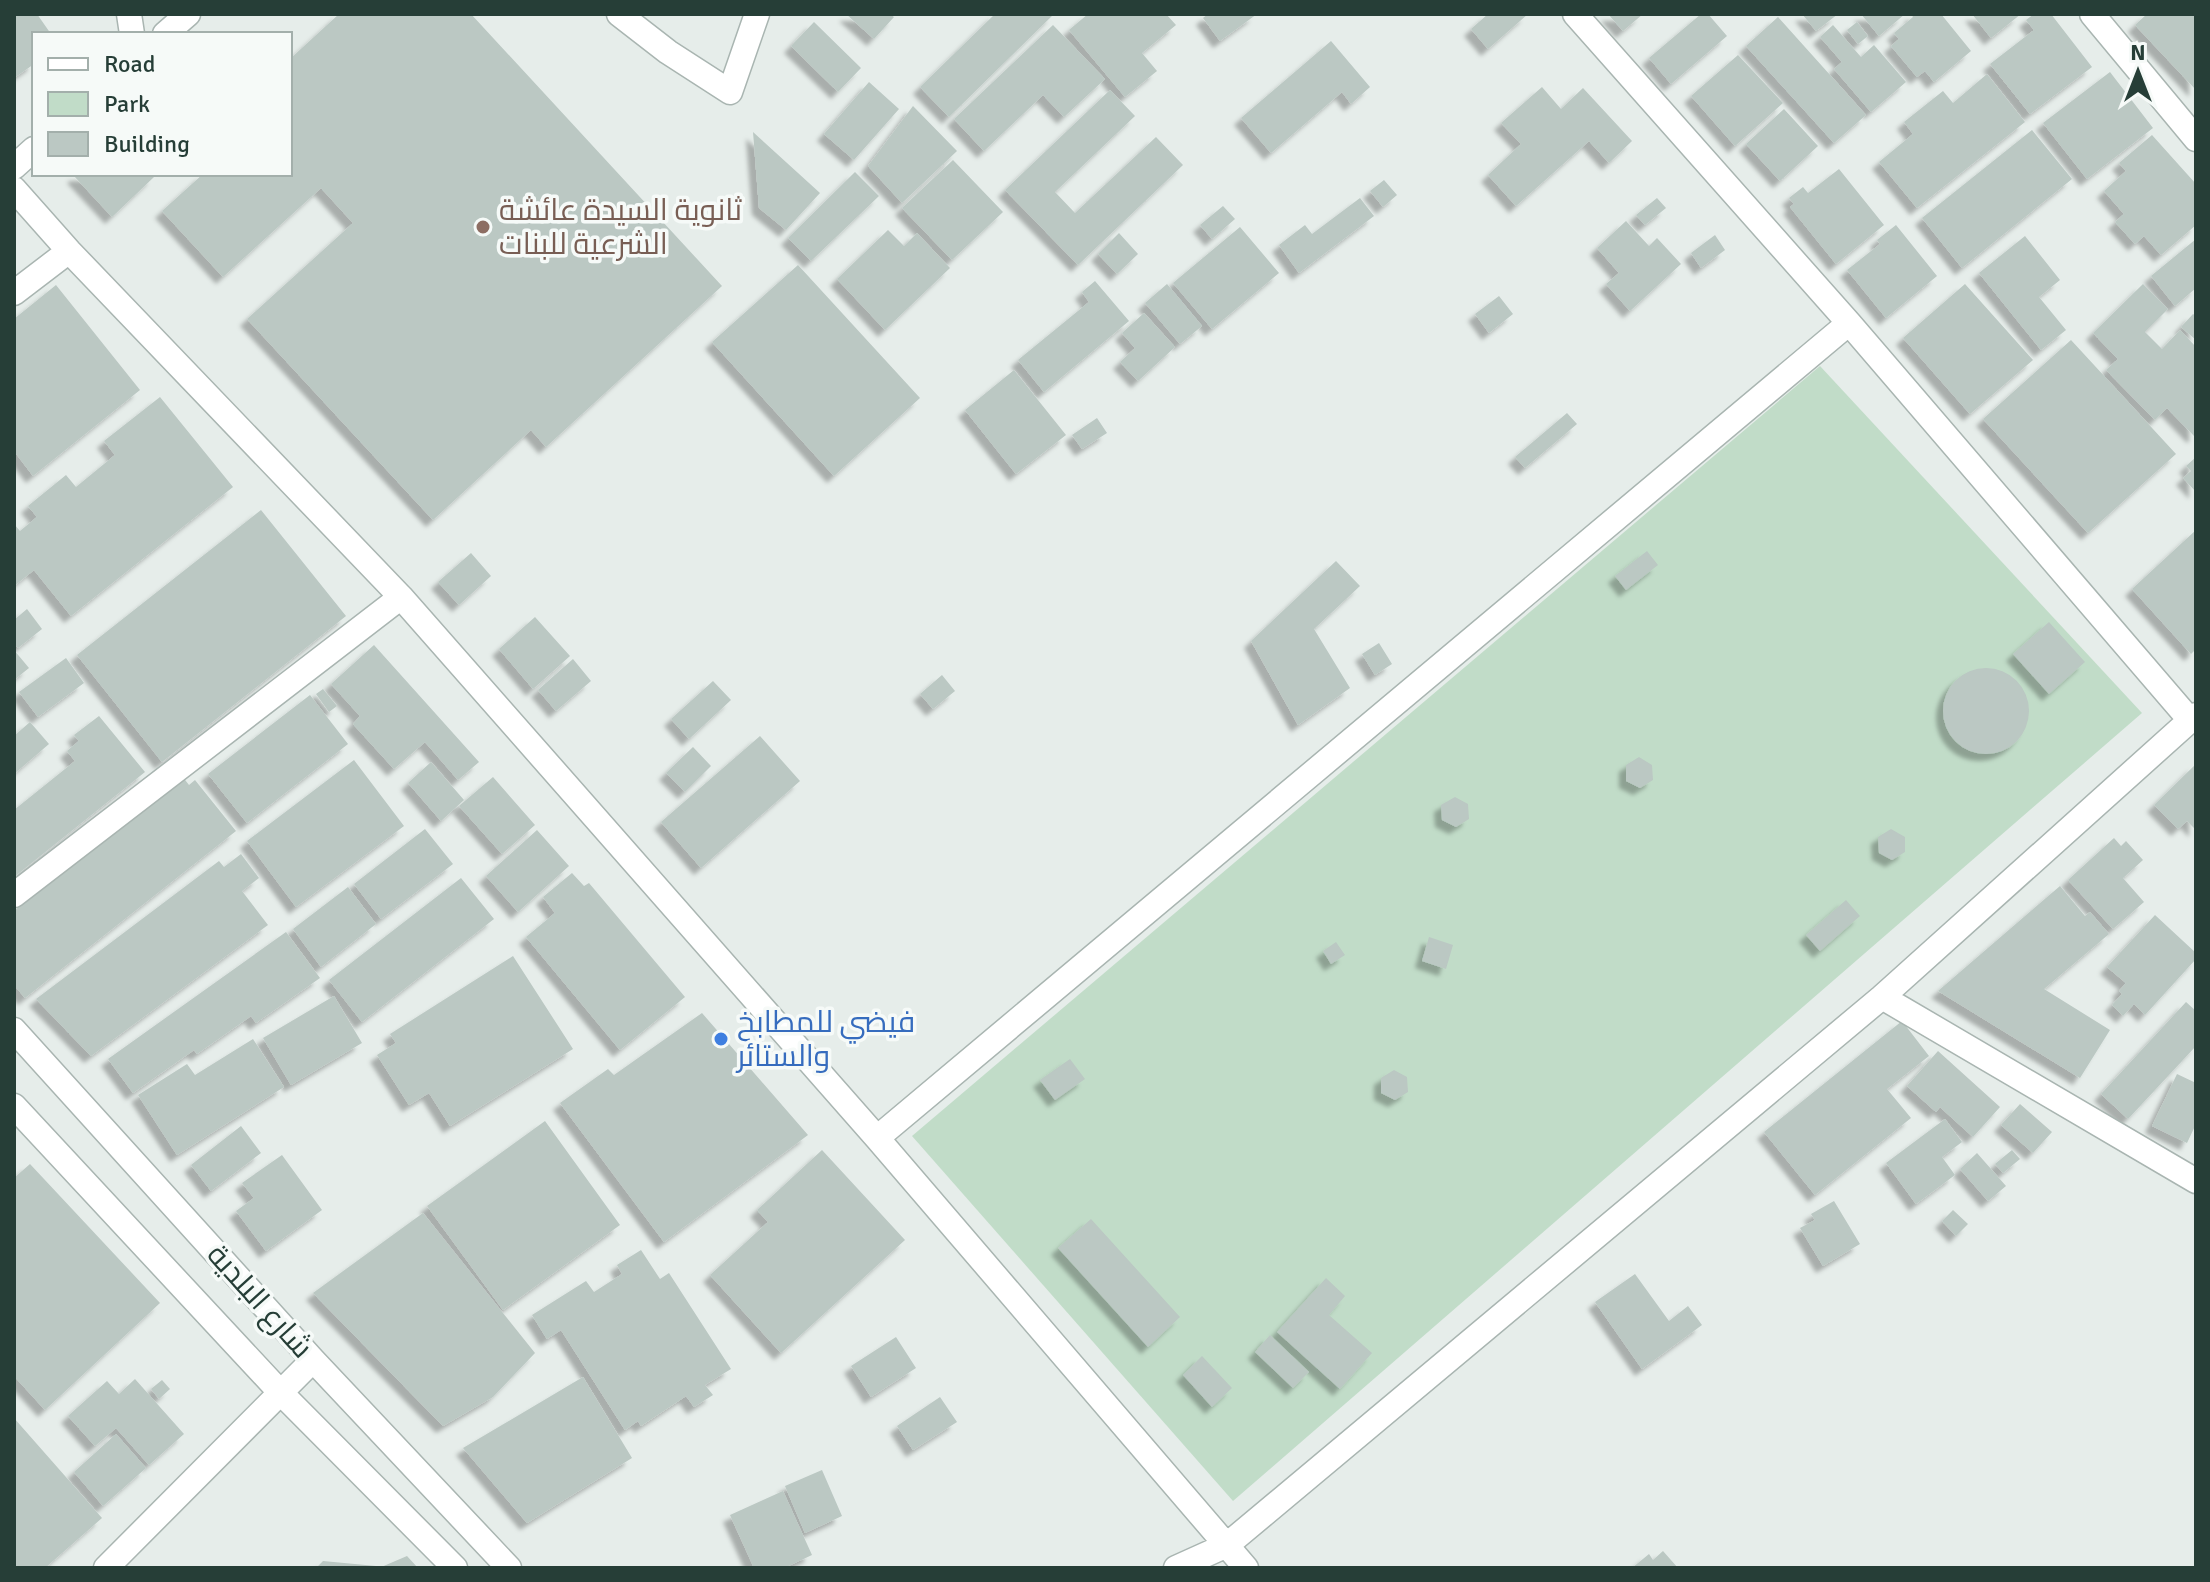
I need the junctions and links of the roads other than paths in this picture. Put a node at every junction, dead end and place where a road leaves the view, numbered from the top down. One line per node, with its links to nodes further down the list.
1 (188, 14): 6 (street)
2 (619, 14): 3 (street)
3 (757, 14)
4 (1575, 14): 13 (street)
5 (2092, 14): 7 (street)
6 (167, 32)
7 (2196, 139)
8 (32, 151): 9 (street)
9 (14, 167)
10 (14, 189): 11 (street)
11 (69, 251): 12 (street); 14 (street)
12 (14, 293)
13 (1849, 323): 15 (street); 20 (street)
14 (401, 597): 16 (street); 20 (street)
15 (2193, 718): 17 (street)
16 (14, 895)
17 (1882, 997): 21 (street); 24 (street)
18 (14, 1030): 22 (street, شارع البلدية)
19 (14, 1106): 23 (street, شارع البلدية)
20 (877, 1138): 24 (street)
21 (2196, 1181)
22 (313, 1360): 23 (street); 27 (street, شارع البلدية)
23 (281, 1393): 25 (street); 26 (street, شارع البلدية)
24 (1227, 1545): 28 (street); 29 (street)
25 (106, 1568)
26 (455, 1568)
27 (509, 1568)
28 (1176, 1568)
29 (1246, 1568)

